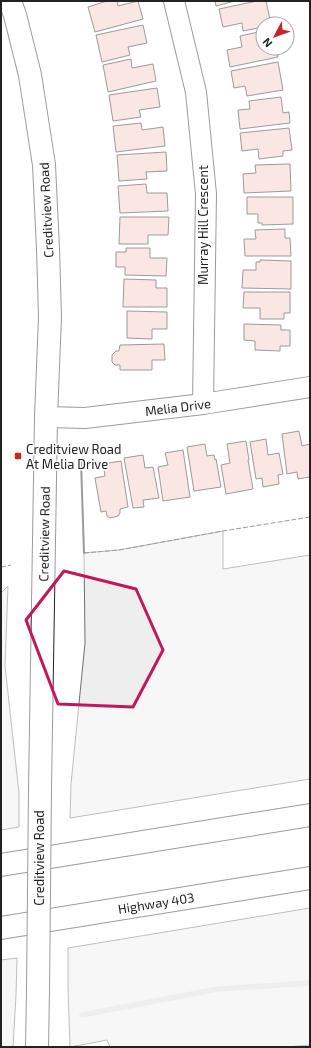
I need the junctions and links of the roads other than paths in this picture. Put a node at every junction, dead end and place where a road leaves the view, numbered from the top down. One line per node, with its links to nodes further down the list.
1 (10, 1): 5 (main road, Creditview Road)
2 (174, 1): 4 (street, Murray Hill Crescent)
3 (310, 387): 4 (street, Melia Drive)
4 (203, 404): 5 (street, Melia Drive)
5 (46, 417): 10 (main road, Creditview Road, bridge)
6 (310, 815): 7 (main road)
7 (1, 865)
8 (310, 878): 9 (main road, Highway 403)
9 (1, 928)
10 (38, 1047)

